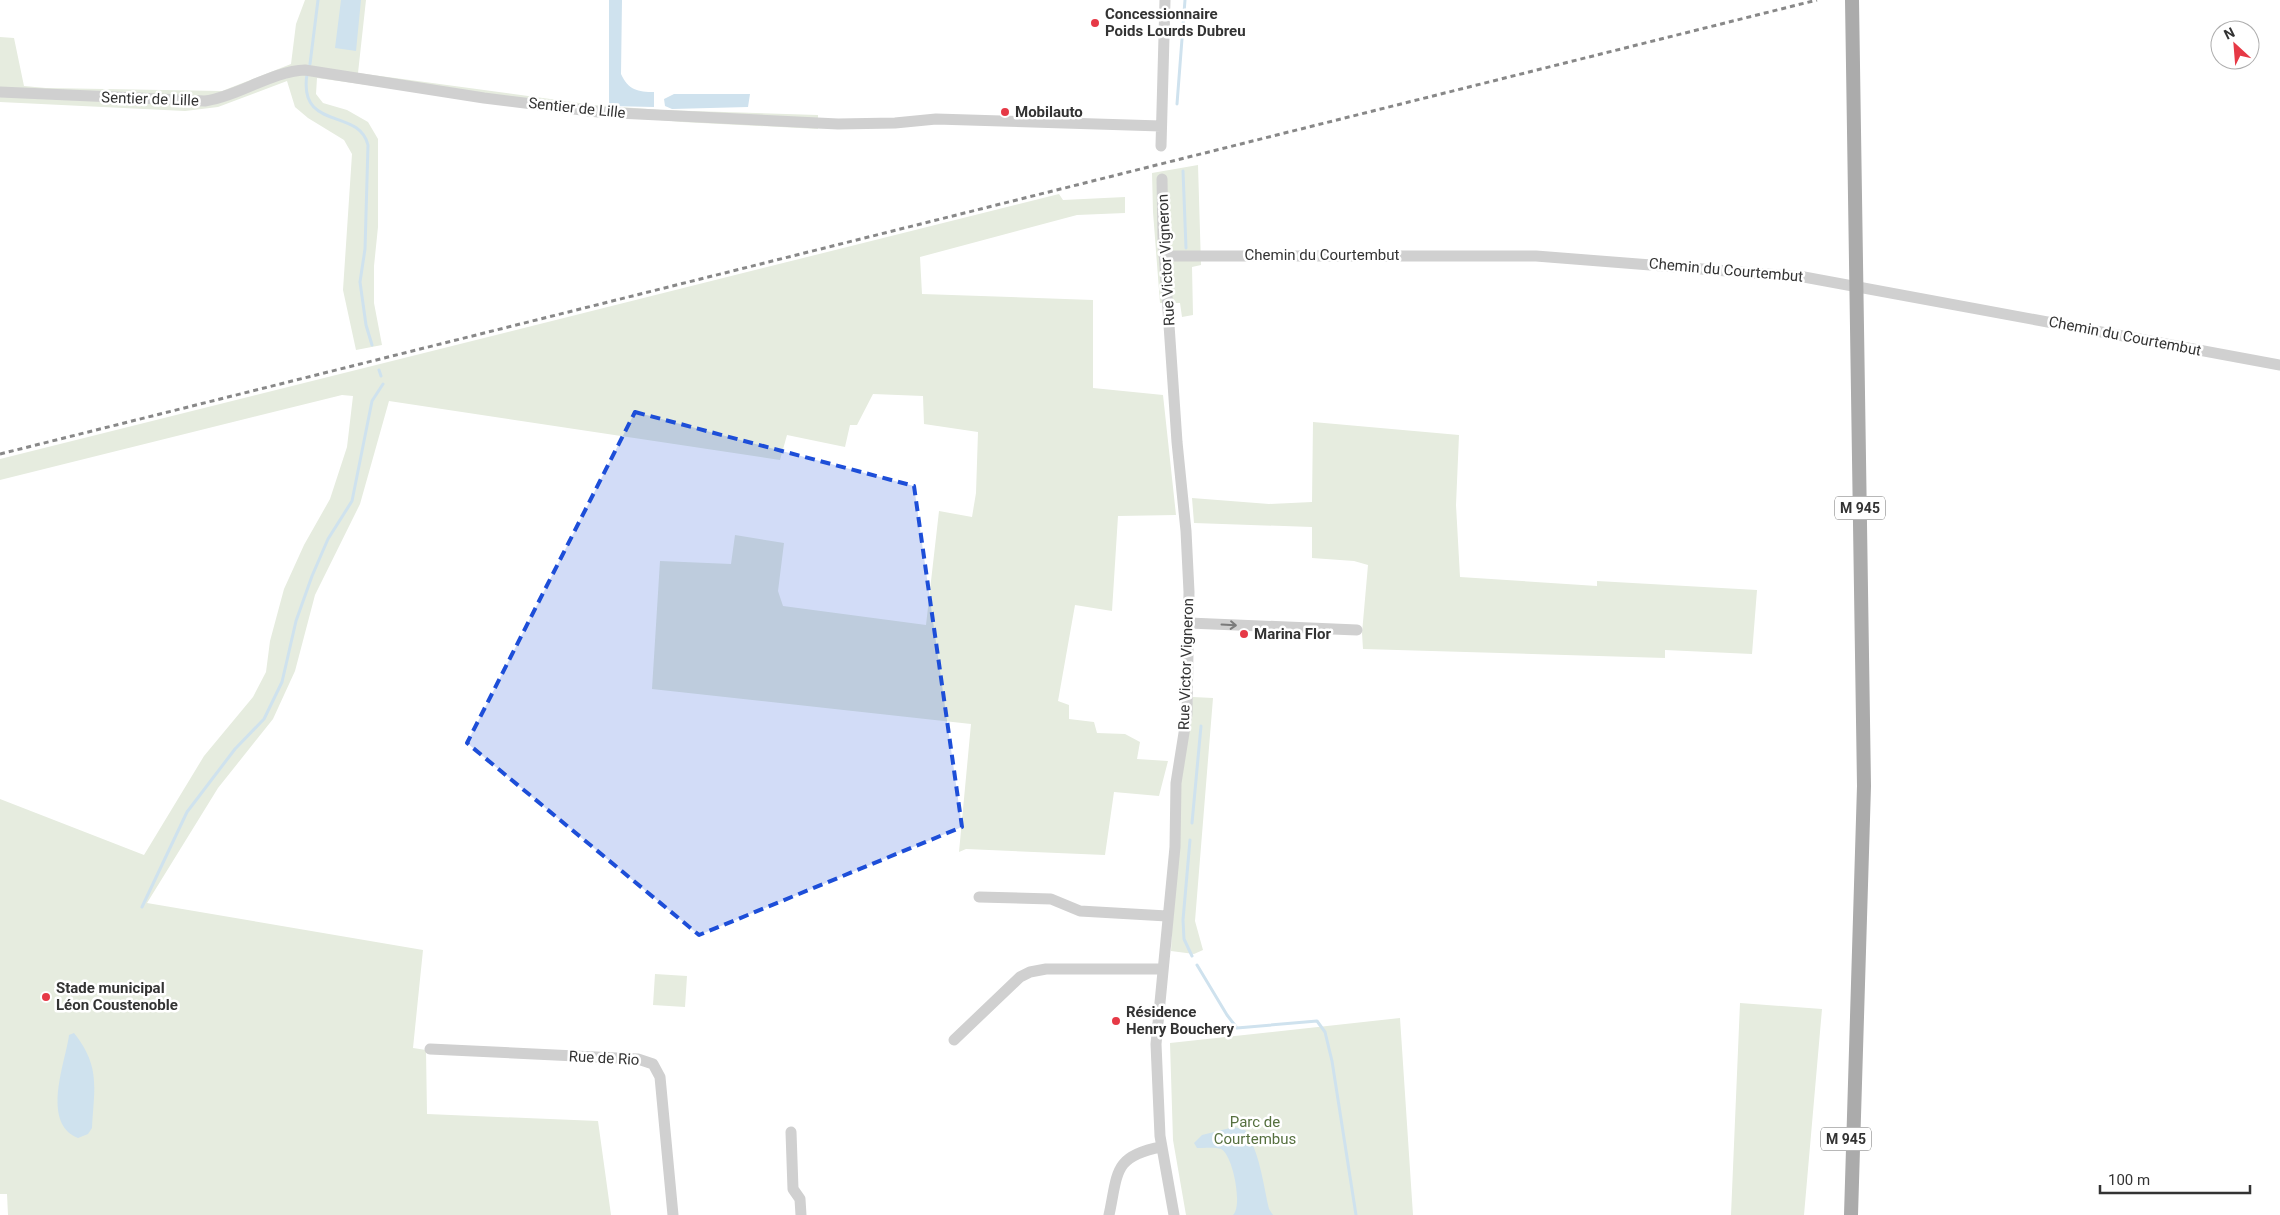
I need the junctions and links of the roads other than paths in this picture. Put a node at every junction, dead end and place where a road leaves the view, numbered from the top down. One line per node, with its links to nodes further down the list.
1 (1164, 0): 4 (street)
2 (1852, 2): 16 (main road, M 945)
3 (0, 92): 4 (street, Sentier de Lille)
4 (1161, 126): 5 (street)
5 (1161, 146)
6 (1162, 179): 7 (street, Rue Victor Vigneron)
7 (1164, 256): 8 (street, Chemin du Courtembut); 9 (street, Rue Victor Vigneron)
8 (2280, 365)
9 (1189, 623): 10 (street, one-way to 10); 12 (street, Rue Victor Vigneron)
10 (1357, 630)
11 (979, 897): 12 (street)
12 (1168, 916): 13 (street, Rue Victor Vigneron)
13 (1162, 969): 14 (street); 18 (street, Rue Victor Vigneron)
14 (954, 1040)
15 (430, 1049): 19 (street, Rue de Rio)
16 (1854, 1064): 23 (main road, M 945); 24 (main road, M 945)
17 (791, 1132): 20 (street)
18 (1161, 1147): 21 (street); 22 (street, Rue Victor Vigneron)
19 (674, 1215)
20 (801, 1215)
21 (1109, 1215)
22 (1174, 1215)
23 (1842, 1215)
24 (1851, 1215)

